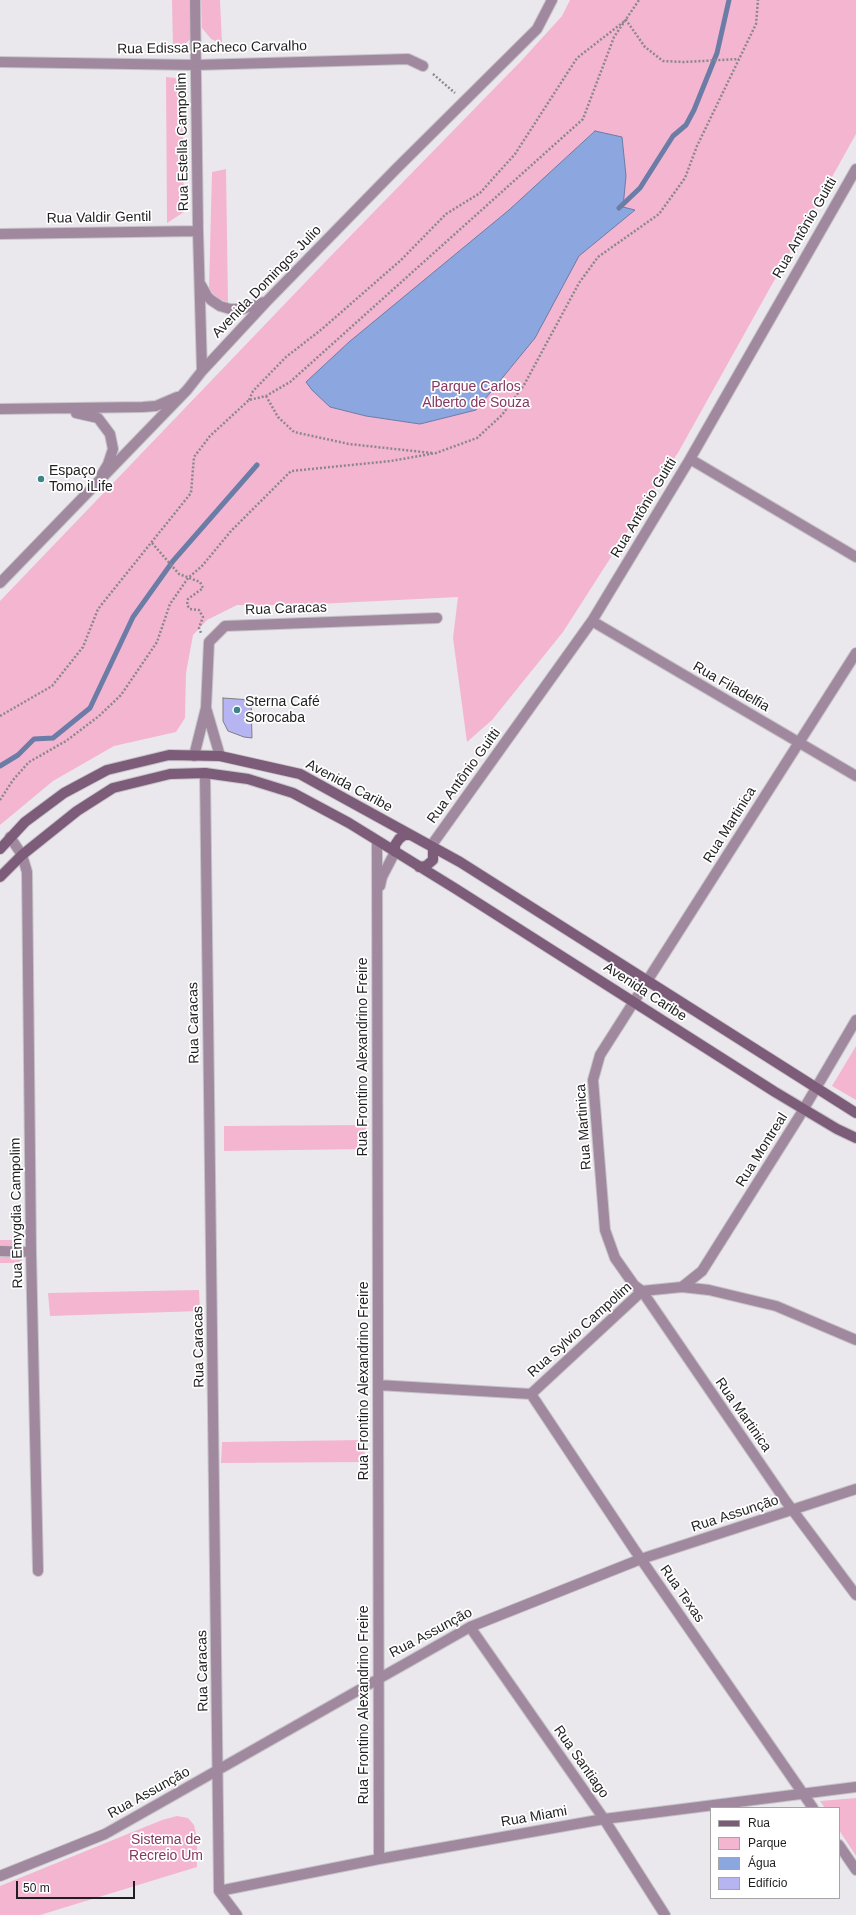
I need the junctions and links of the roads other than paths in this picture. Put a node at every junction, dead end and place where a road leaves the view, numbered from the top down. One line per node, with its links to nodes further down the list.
1 (195, 0): 4 (street, Rua Estella Campolim)
2 (552, 0): 10 (street, Avenida Domingos Julio)
3 (0, 62): 4 (street, Rua Edissa Pacheco Carvalho)
4 (196, 65): 5 (street, Rua Edissa Pacheco Carvalho); 7 (street, Rua Estella Campolim)
5 (423, 66)
6 (856, 169): 15 (street, Rua Antônio Guitti)
7 (198, 231): 8 (street, Rua Valdir Gentil); 9 (street, Rua Estella Campolim)
8 (0, 234)
9 (200, 284): 10 (street); 11 (street, Rua Estella Campolim)
10 (267, 301): 11 (street, Avenida Domingos Julio)
11 (202, 371): 12 (street, Avenida Domingos Julio)
12 (187, 390): 13 (street); 16 (street, Avenida Domingos Julio)
13 (43, 408): 14 (street); 16 (street)
14 (0, 410)
15 (690, 459): 17 (street); 20 (street, Rua Antônio Guitti)
16 (95, 486): 18 (street, Avenida Domingos Julio)
17 (856, 557)
18 (0, 583)
19 (437, 618): 22 (street, Rua Caracas)
20 (592, 621): 23 (street, Rua Filadelfia); 31 (street, Rua Antônio Guitti)
21 (856, 653): 23 (street, Rua Martinica)
22 (206, 708): 24 (street); 25 (street)
23 (799, 743): 27 (street, Rua Filadelfia); 38 (street, Rua Martinica)
24 (194, 756): 25 (street, Avenida Caribe); 29 (street, Avenida Caribe)
25 (220, 756): 28 (street, Avenida Caribe)
26 (205, 773): 30 (street, Avenida Caribe); 34 (street, Avenida Caribe); 59 (street, Rua Caracas)
27 (856, 776)
28 (410, 835): 31 (street, Avenida Caribe); 33 (street)
29 (10, 837): 32 (street, Avenida Caribe); 34 (street)
30 (376, 841): 33 (street, Avenida Caribe); 37 (street, Rua Frontino Alexandrino Freire)
31 (432, 847): 35 (street); 38 (street, Avenida Caribe)
32 (0, 849)
33 (395, 852): 35 (street, Avenida Caribe); 37 (street, Rua Frontino Alexandrino Freire)
34 (22, 855): 36 (street, Avenida Caribe); 46 (street, Rua Emygdia Campolim)
35 (419, 867): 39 (street, Avenida Caribe)
36 (0, 877)
37 (377, 903): 50 (street, Rua Frontino Alexandrino Freire)
38 (648, 981): 39 (street, Rua Martinica); 41 (street, Avenida Caribe)
39 (635, 1002): 42 (street, Avenida Caribe); 48 (street, Rua Martinica)
40 (856, 1020): 41 (street, Rua Montreal)
41 (816, 1088): 42 (street, Rua Montreal); 43 (street, Avenida Caribe)
42 (803, 1110): 44 (street, Avenida Caribe); 47 (street, Rua Montreal)
43 (856, 1113)
44 (856, 1138)
45 (0, 1251): 46 (street)
46 (31, 1252): 55 (street, Rua Emygdia Campolim)
47 (682, 1287): 48 (street, Rua Sylvio Campolim); 49 (street, Rua Sylvio Campolim)
48 (642, 1291): 51 (street, Rua Sylvio Campolim); 53 (street, Rua Martinica)
49 (856, 1340)
50 (378, 1385): 51 (street); 58 (street, Rua Frontino Alexandrino Freire)
51 (531, 1394): 54 (street, Rua Texas)
52 (856, 1489): 53 (street, Rua Assunção)
53 (793, 1510): 54 (street, Rua Assunção); 56 (street, Rua Martinica)
54 (641, 1559): 57 (street, Rua Assunção); 61 (street, Rua Texas)
55 (38, 1571)
56 (856, 1595)
57 (470, 1627): 58 (street, Rua Assunção); 63 (street, Rua Santiago)
58 (378, 1677): 59 (street, Rua Assunção); 65 (street, Rua Frontino Alexandrino Freire)
59 (219, 1771): 67 (street, Rua Assunção); 68 (street, Rua Caracas)
60 (856, 1787): 61 (street, Rua Miami)
61 (803, 1794): 62 (street, Rua Texas); 63 (street, Rua Miami)
62 (812, 1807)
63 (604, 1818): 65 (street, Rua Miami); 70 (street, Rua Santiago)
64 (840, 1847): 66 (street)
65 (379, 1859): 68 (street, Rua Miami)
66 (856, 1870)
67 (0, 1876)
68 (219, 1890): 69 (street)
69 (237, 1915)
70 (666, 1915)

